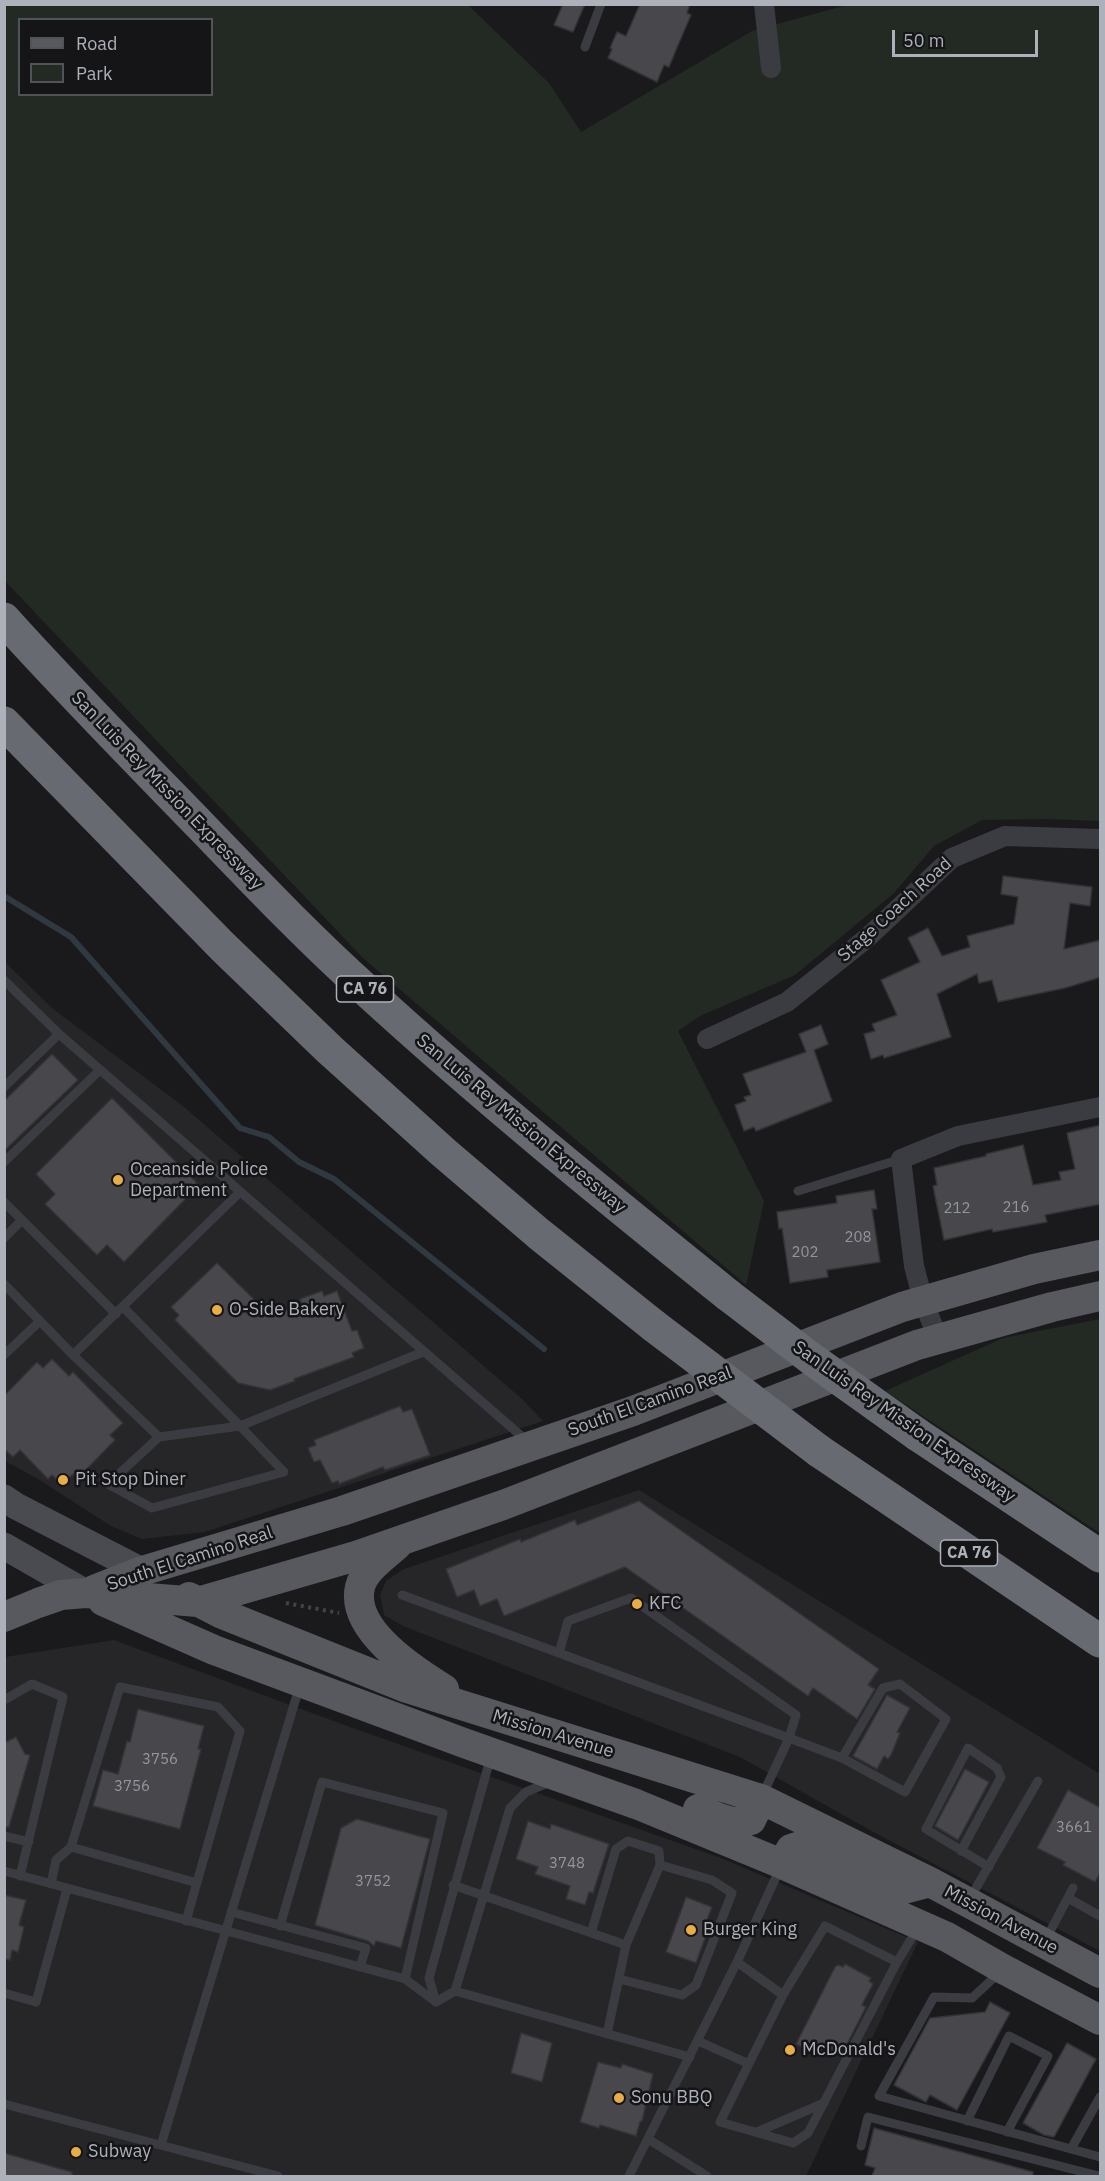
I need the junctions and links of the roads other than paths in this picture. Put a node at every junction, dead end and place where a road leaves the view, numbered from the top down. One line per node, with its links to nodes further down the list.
1 (601, 4): 3 (lane)
2 (764, 4): 4 (street)
3 (585, 47)
4 (771, 68)
5 (4, 619): 37 (highway, San Luis Rey Mission Expressway / CA 76, bridge)
6 (4, 723): 43 (highway, CA 76, bridge)
7 (1101, 839): 10 (street, Stage Coach Road)
8 (4, 980): 9 (lane)
9 (59, 1034): 11 (lane); 12 (lane)
10 (707, 1039)
11 (100, 1070): 15 (lane); 17 (lane)
12 (4, 1087)
13 (1101, 1107): 14 (street)
14 (901, 1160): 16 (lane); 24 (street)
15 (4, 1162)
16 (798, 1191)
17 (240, 1192): 25 (lane); 28 (lane)
18 (4, 1202): 19 (lane)
19 (22, 1220): 20 (lane); 25 (lane)
20 (4, 1238)
21 (1101, 1255): 24 (main road, South El Camino Real)
22 (4, 1284): 26 (lane)
23 (1101, 1296): 27 (main road, South El Camino Real)
24 (923, 1300): 27 (street); 33 (main road, South El Camino Real)
25 (119, 1310): 30 (lane); 31 (lane)
26 (40, 1321): 29 (lane); 30 (lane)
27 (938, 1339): 35 (main road, South El Camino Real)
28 (423, 1352): 31 (lane); 33 (lane)
29 (4, 1355)
30 (73, 1355): 32 (lane)
31 (240, 1426): 32 (lane); 32 (lane)
32 (159, 1437)
33 (531, 1445): 38 (main road, South El Camino Real)
34 (4, 1498): 38 (main road, Mission Avenue)
35 (403, 1539): 41 (main road, South El Camino Real); 47 (main road)
36 (4, 1546): 39 (main road, Mission Avenue)
37 (1101, 1556)
38 (142, 1571): 39 (main road, South El Camino Real); 41 (main road, Mission Avenue)
39 (86, 1593): 41 (main road, South El Camino Real); 42 (main road); 45 (main road, Mission Avenue)
40 (402, 1595): 44 (lane)
41 (198, 1602): 47 (main road, Mission Avenue)
42 (4, 1617)
43 (1101, 1641)
44 (560, 1653): 48 (lane); 48 (lane)
45 (300, 1682): 50 (main road, Mission Avenue); 74 (lane)
46 (4, 1700): 57 (lane)
47 (479, 1711): 49 (main road, Mission Avenue)
48 (789, 1738): 51 (lane); 54 (lane)
49 (614, 1752): 50 (main road); 54 (main road, Mission Avenue)
50 (492, 1754): 52 (main road, Mission Avenue); 68 (lane)
51 (842, 1758): 51 (lane)
52 (562, 1778): 55 (main road, Mission Avenue); 71 (lane)
53 (1038, 1781): 62 (lane)
54 (761, 1799): 55 (main road); 65 (main road, Mission Avenue)
55 (636, 1804): 60 (main road, Mission Avenue)
56 (4, 1836): 57 (lane)
57 (29, 1842): 64 (lane)
58 (71, 1847): 66 (lane); 66 (lane); 67 (lane)
59 (961, 1851): 59 (lane); 62 (lane)
60 (782, 1864): 65 (main road); 78 (main road, Mission Avenue); 83 (lane)
61 (660, 1865): 80 (lane); 82 (lane); 89 (lane)
62 (989, 1867): 73 (lane)
63 (4, 1872): 64 (lane)
64 (20, 1876): 67 (lane)
65 (930, 1882): 73 (main road, Mission Avenue)
66 (197, 1883): 76 (lane)
67 (51, 1884): 69 (lane)
68 (453, 1885): 71 (lane); 93 (lane)
69 (67, 1888): 76 (lane); 91 (lane)
70 (1073, 1888): 72 (lane)
71 (484, 1894): 80 (lane); 90 (lane)
72 (1068, 1898): 75 (lane); 81 (lane)
73 (968, 1902): 81 (main road, Mission Avenue)
74 (231, 1912): 77 (lane); 79 (lane)
75 (1101, 1916)
76 (186, 1921): 79 (lane)
77 (280, 1926): 85 (lane); 88 (lane)
78 (920, 1926): 84 (lane); 86 (main road, Mission Avenue)
79 (225, 1931): 85 (lane); 107 (lane)
80 (591, 1932): 82 (lane)
81 (1044, 1943): 87 (main road, Mission Avenue)
82 (626, 1945): 89 (lane)
83 (737, 1962): 92 (lane); 97 (lane)
84 (897, 1962): 92 (lane); 101 (lane)
85 (360, 1967): 88 (lane)
86 (1003, 1970): 94 (main road, Mission Avenue); 103 (lane)
87 (1101, 1973)
88 (405, 1979): 93 (lane)
89 (619, 1979): 96 (lane)
90 (455, 1991): 93 (lane); 96 (lane)
91 (4, 1993)
92 (783, 1995): 99 (lane)
93 (436, 2002)
94 (1087, 2002): 95 (main road, Mission Avenue)
95 (1101, 2020)
96 (607, 2034): 98 (lane)
97 (698, 2041): 98 (lane); 99 (lane)
98 (690, 2057): 106 (lane)
99 (747, 2063): 104 (lane)
100 (1101, 2097): 109 (lane)
101 (824, 2103): 104 (lane); 104 (lane)
102 (4, 2104): 107 (lane)
103 (967, 2121): 105 (lane); 105 (lane)
104 (757, 2132)
105 (1007, 2132): 109 (lane)
106 (648, 2139): 112 (lane); 113 (lane)
107 (161, 2145): 111 (lane)
108 (861, 2146): 114 (lane)
109 (1071, 2149): 110 (lane)
110 (1101, 2157)
111 (278, 2176)
112 (629, 2176)
113 (707, 2176)
114 (1099, 2176)

